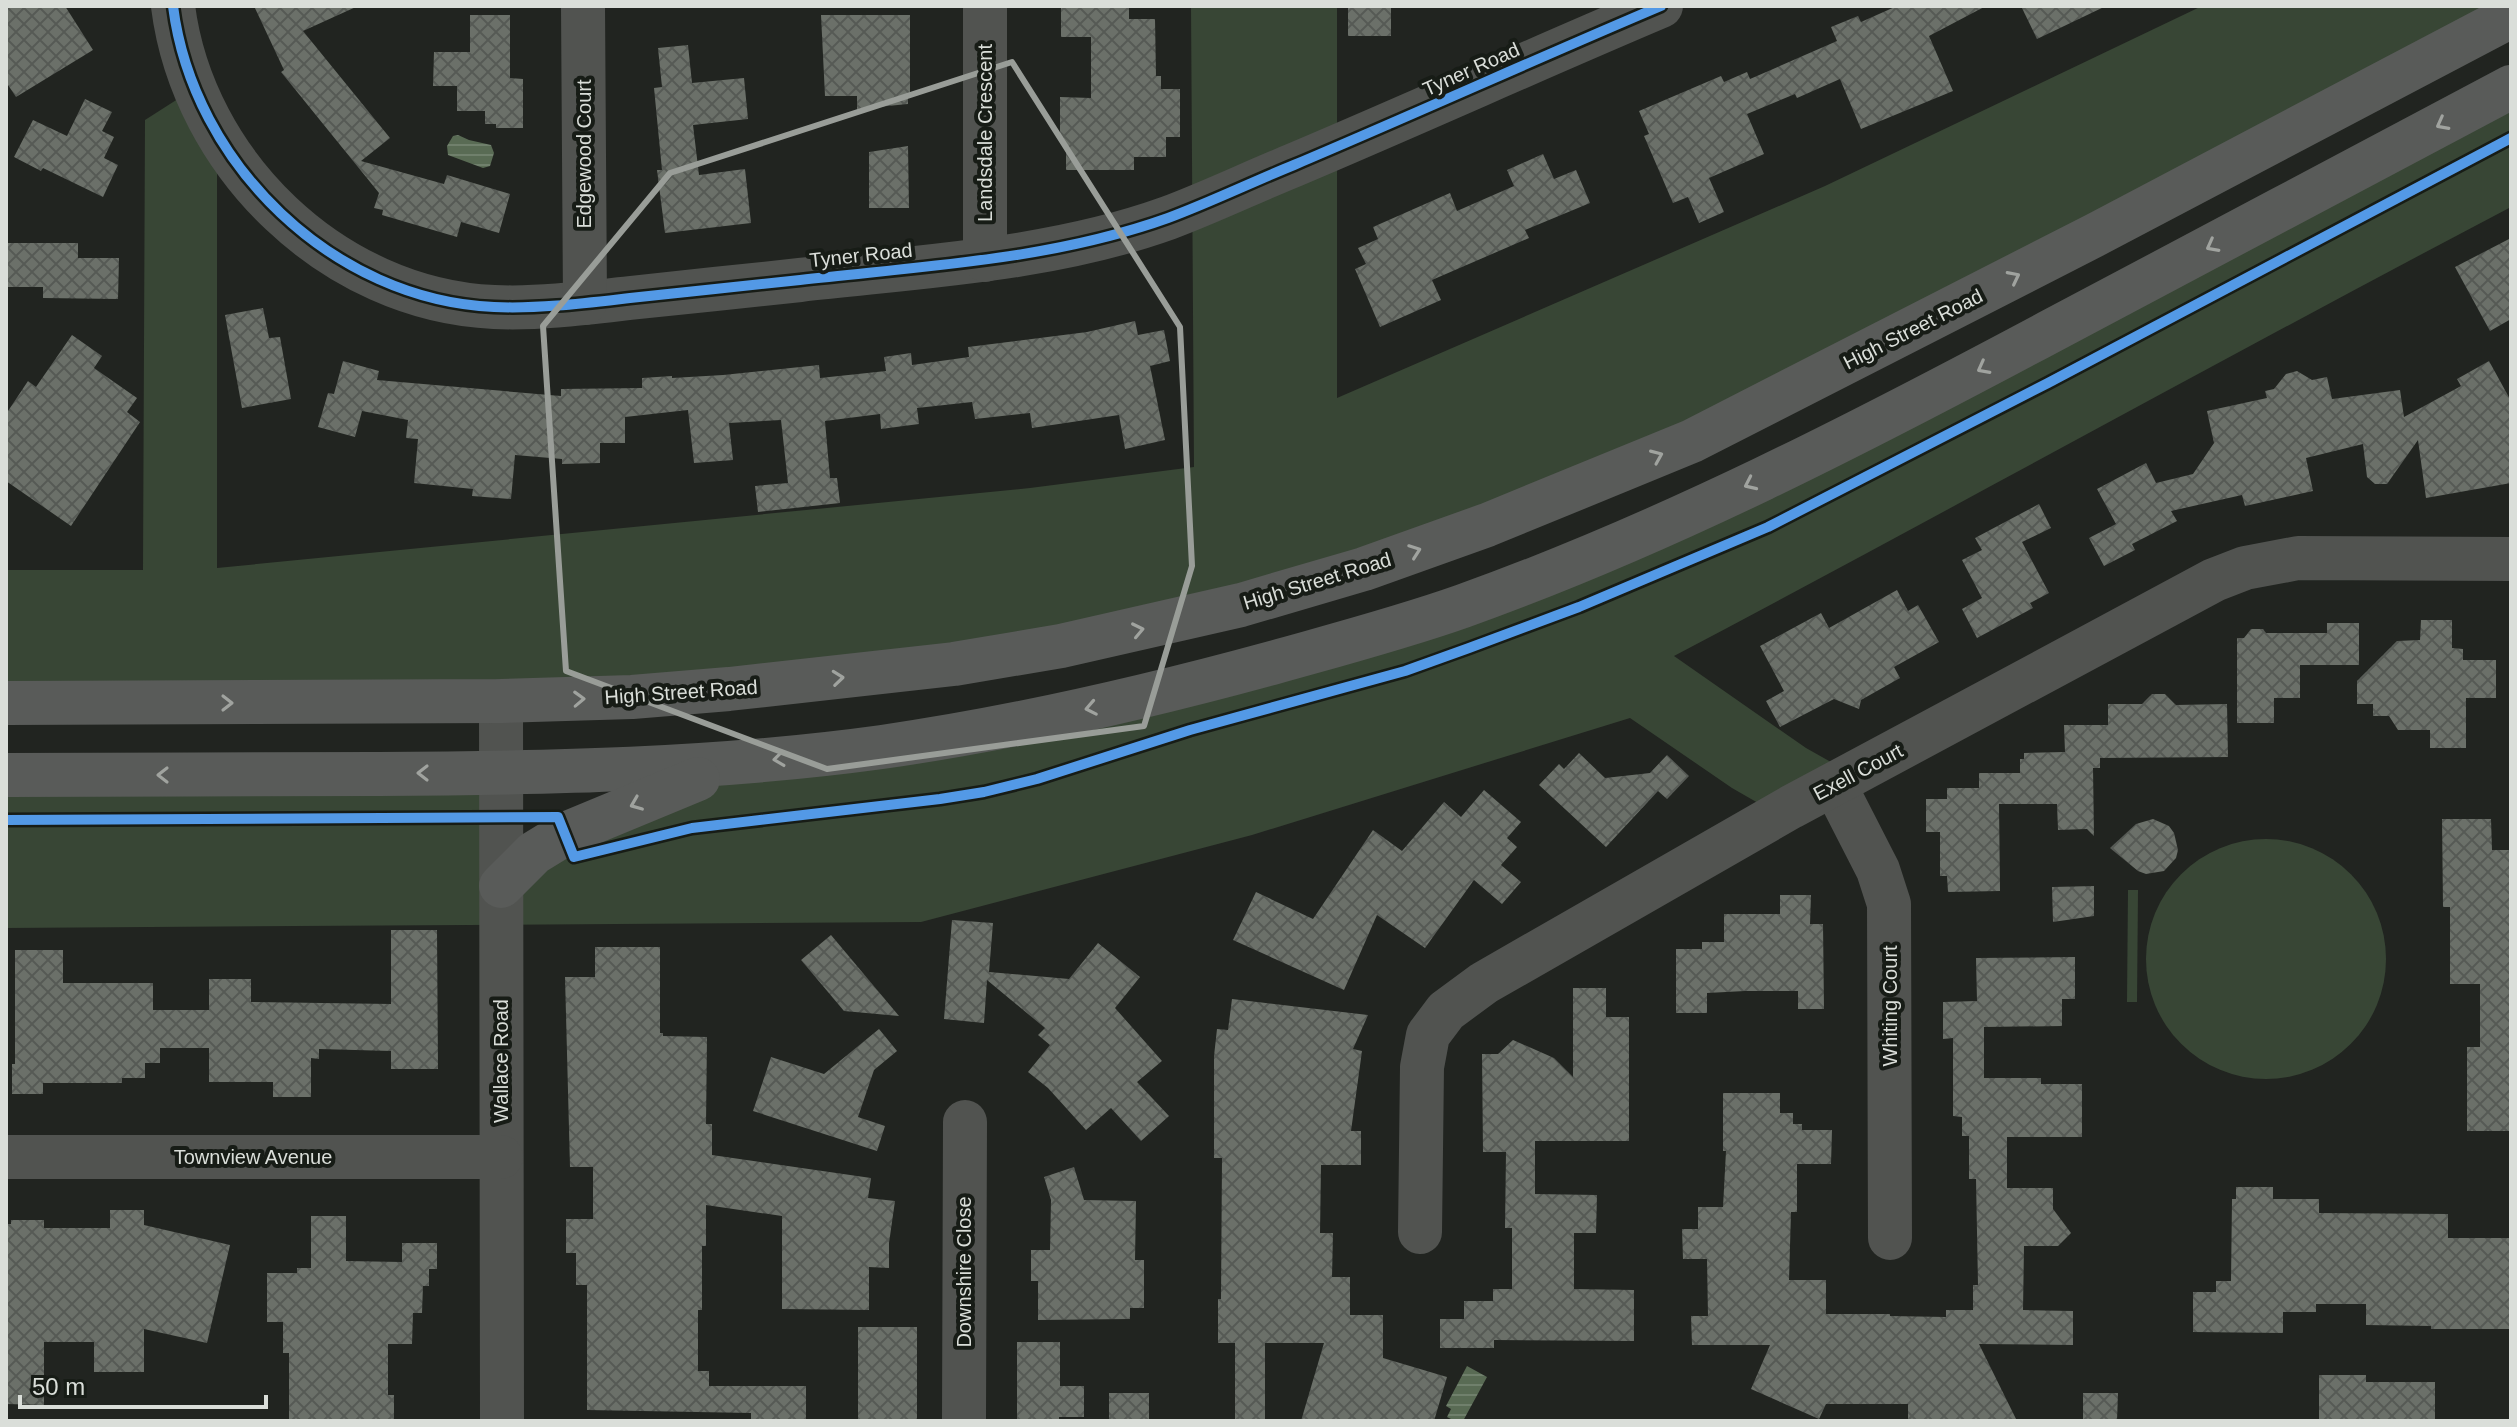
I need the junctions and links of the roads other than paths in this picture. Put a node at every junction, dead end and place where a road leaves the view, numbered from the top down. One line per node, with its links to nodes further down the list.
1 (173, 6): 8 (street, Tyner Road)
2 (583, 6): 8 (street, Edgewood Court)
3 (985, 6): 7 (street, Landsdale Crescent)
4 (1642, 10): 7 (street, Tyner Road)
5 (2507, 27): 10 (main road, High Street Road, one-way to 5)
6 (2511, 87): 12 (main road, one-way to 12)
7 (985, 260): 8 (street, Tyner Road)
8 (585, 303)
9 (2511, 559): 15 (street, Exell Court)
10 (501, 701): 11 (main road, High Street Road, one-way to 10); 13 (street, Wallace Road)
11 (6, 703)
12 (734, 764): 13 (main road); 16 (main road, one-way to 16)
13 (501, 773): 14 (main road, one-way to 14); 16 (street, Wallace Road)
14 (6, 775)
15 (1835, 786): 20 (street, Exell Court); 21 (street, Whiting Court)
16 (501, 886): 19 (street, Wallace Road)
17 (965, 1122): 23 (street, Downshire Close)
18 (6, 1157): 19 (street, Townview Avenue)
19 (501, 1157): 22 (street, Wallace Road)
20 (1420, 1232)
21 (1890, 1238)
22 (502, 1421)
23 (964, 1421)

